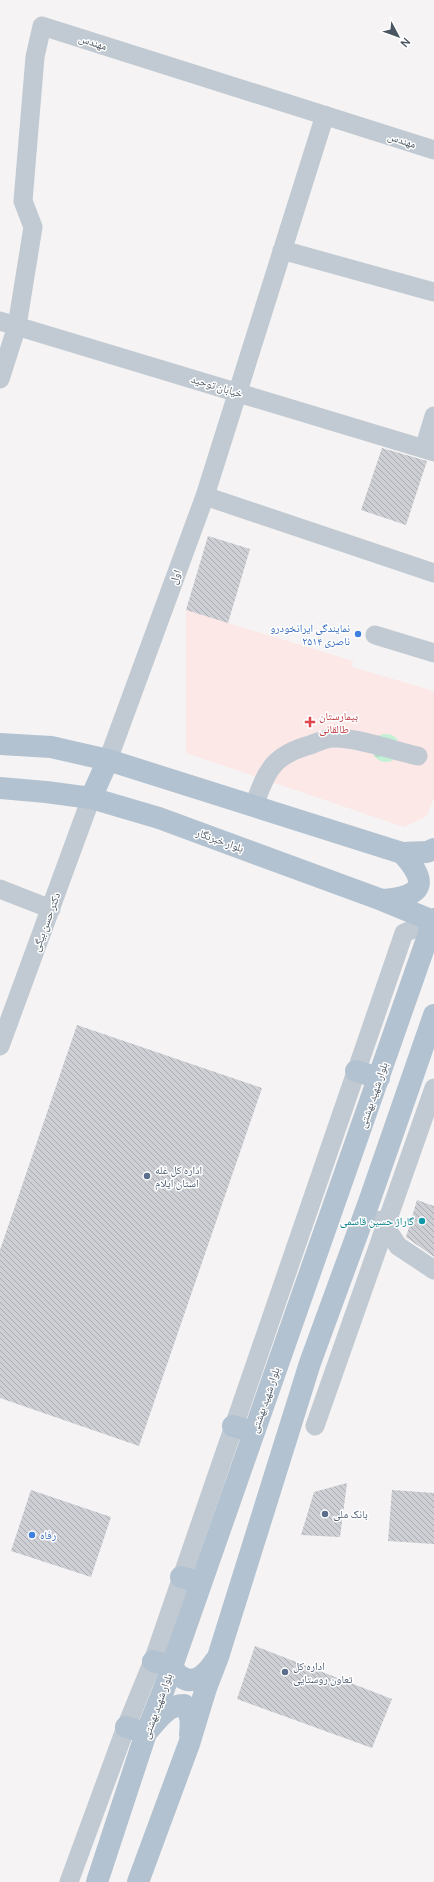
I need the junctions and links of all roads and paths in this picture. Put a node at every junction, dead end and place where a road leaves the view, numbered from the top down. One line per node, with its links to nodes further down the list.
1 (325, 115): 2 (street, مهندس); 3 (street, اول); 5 (street, مهندس)
2 (434, 150)
3 (282, 250): 4 (street); 7 (street, اول)
4 (434, 292)
5 (9, 324): 6 (street); 7 (street, خیابان توحید)
6 (0, 379)
7 (238, 393): 9 (street, خیابان توحید); 10 (street, اول)
8 (434, 416): 9 (street)
9 (429, 450)
10 (205, 496): 11 (street); 16 (street, اول)
11 (434, 573)
12 (375, 635): 13 (street)
13 (434, 653)
14 (0, 744): 16 (main road)
15 (418, 756): 19 (street)
16 (108, 760): 18 (main road); 19 (main road)
17 (0, 788): 18 (main road, بلوار خبرنگار)
18 (91, 798): 23 (main road, بلوار خبرنگار); 24 (street, دکتر حسن بیگی)
19 (254, 806): 21 (main road)
20 (434, 849): 21 (main road)
21 (402, 853): 23 (main road)
22 (0, 889): 24 (street)
23 (382, 900): 25 (main road, بلوار خبرنگار)
24 (50, 909): 27 (street, دکتر حسن بیگی)
25 (434, 920): 29 (street); 30 (main road, بلوار شهید بهشتی)
26 (434, 1015): 32 (main road)
27 (4, 1020): 28 (street, دکتر حسن بیگی)
28 (0, 1046)
29 (356, 1070): 30 (main road); 39 (street)
30 (379, 1078): 39 (main road, بلوار شهید بهشتی)
31 (434, 1088): 33 (street)
32 (369, 1202): 33 (street); 37 (main road)
33 (386, 1226): 34 (street); 35 (street)
34 (398, 1246): 35 (street); 36 (street)
35 (374, 1260): 37 (street); 38 (street)
36 (434, 1270)
37 (341, 1280): 40 (main road)
38 (314, 1426)
39 (243, 1429): 41 (main road, بلوار شهید بهشتی)
40 (218, 1657): 41 (main road); 43 (main road)
41 (162, 1664): 42 (main road, بلوار شهید بهشتی)
42 (136, 1730): 43 (main road); 44 (street); 45 (main road, بلوار شهید بهشتی)
43 (189, 1744): 46 (main road)
44 (69, 1882)
45 (97, 1882)
46 (138, 1882)

